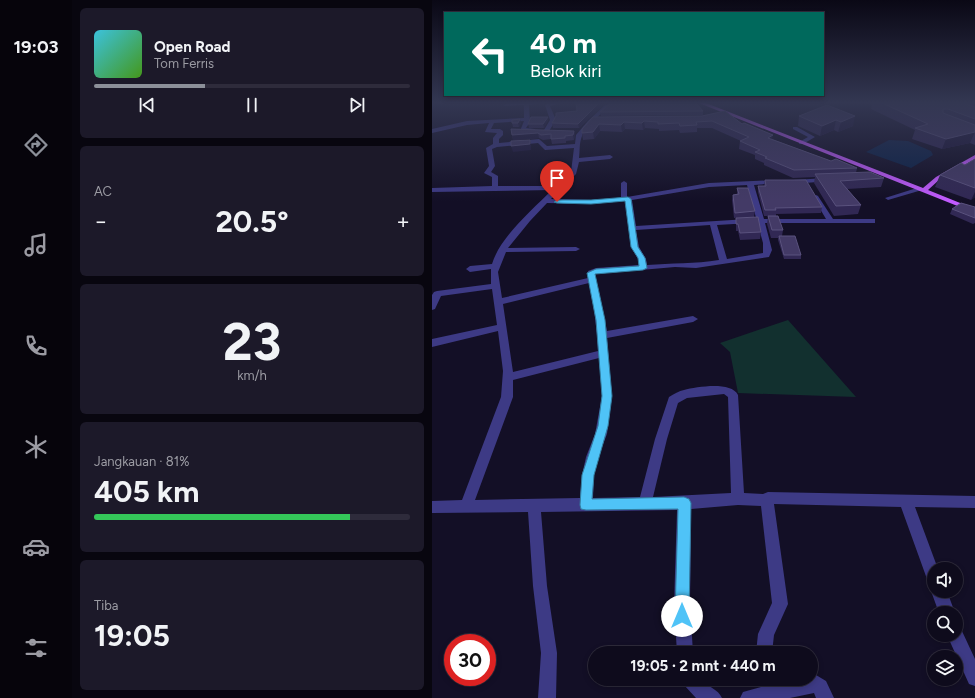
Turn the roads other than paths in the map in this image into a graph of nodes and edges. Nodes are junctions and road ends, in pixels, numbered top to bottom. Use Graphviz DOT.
graph roads {
  1 [pos="499,136"];
  2 [pos="515,136"];
  3 [pos="578,136"];
  4 [pos="777,136"];
  5 [pos="809,136"];
  6 [pos="510,144"];
  7 [pos="496,145"];
  8 [pos="578,146"];
  9 [pos="801,146"];
  10 [pos="809,146"];
  11 [pos="610,157"];
  12 [pos="975,157"];
  13 [pos="577,160"];
  14 [pos="888,177"];
  15 [pos="873,178"];
  16 [pos="836,180"];
  17 [pos="624,183"];
  18 [pos="750,183"];
  19 [pos="810,186"];
  20 [pos="556,188"];
  21 [pos="495,189"];
  22 [pos="432,190"];
  23 [pos="921,190"];
  24 [pos="888,198"];
  25 [pos="626,199"];
  26 [pos="545,201"];
  27 [pos="974,209"];
  28 [pos="762,220"];
  29 [pos="832,221"];
  30 [pos="872,221"];
  31 [pos="713,223"];
  32 [pos="632,228"];
  33 [pos="576,249"];
  34 [pos="503,250"];
  35 [pos="724,262"];
  36 [pos="495,266"];
  37 [pos="643,268"];
  38 [pos="470,269"];
  39 [pos="592,280"];
  40 [pos="496,286"];
  41 [pos="499,302"];
  42 [pos="432,308"];
  43 [pos="693,319"];
  44 [pos="502,327"];
  45 [pos="601,336"];
  46 [pos="432,343"];
  47 [pos="604,353"];
  48 [pos="508,376"];
  49 [pos="738,499"];
  50 [pos="767,500"];
  51 [pos="906,501"];
  52 [pos="975,502"];
  53 [pos="684,503"];
  54 [pos="645,504"];
  55 [pos="534,505"];
  56 [pos="586,505"];
  57 [pos="432,507"];
  58 [pos="466,507"];
  59 [pos="928,562"];
  60 [pos="959,642"];
  61 [pos="685,646"];
  62 [pos="765,646"];
  63 [pos="975,678"];
  64 [pos="696,686"];
  65 [pos="769,686"];
  66 [pos="818,686"];
  67 [pos="547,698"];
  68 [pos="713,698"];
  69 [pos="749,698"];
  70 [pos="825,698"];
  1 -- 7 [label="street"];
  2 -- 6 [label="street"];
  3 -- 8 [label="street"];
  4 -- 9 [label="main road"];
  5 -- 9 [label="street"];
  6 -- 7 [label="street"];
  6 -- 8 [label="street"];
  7 -- 21 [label="street"];
  8 -- 13 [label="street"];
  9 -- 10 [label="street"];
  10 -- 14 [label="main road"];
  11 -- 13 [label="street"];
  12 -- 23 [label="main road"];
  13 -- 20 [label="street"];
  14 -- 15 [label="street"];
  14 -- 23 [label="main road"];
  16 -- 19 [label="street"];
  17 -- 25 [label="street"];
  18 -- 19 [label="street"];
  18 -- 25 [label="street"];
  18 -- 28 [label="street"];
  19 -- 29 [label="street"];
  20 -- 21 [label="street"];
  20 -- 26 [label="street"];
  21 -- 22 [label="street"];
  23 -- 24 [label="street"];
  23 -- 27 [label="main road"];
  25 -- 26 [label="street"];
  25 -- 32 [label="street"];
  26 -- 34 [label="street"];
  28 -- 29 [label="street"];
  28 -- 31 [label="street"];
  28 -- 35 [label="street"];
  29 -- 30 [label="street"];
  31 -- 32 [label="street"];
  31 -- 35 [label="street"];
  32 -- 37 [label="street"];
  33 -- 34 [label="street"];
  34 -- 36 [label="street"];
  35 -- 37 [label="street"];
  36 -- 38 [label="street"];
  36 -- 40 [label="street"];
  37 -- 39 [label="street"];
  39 -- 41 [label="street"];
  39 -- 45 [label="street"];
  40 -- 41 [label="street"];
  40 -- 42 [label="street"];
  41 -- 44 [label="street"];
  43 -- 45 [label="street"];
  44 -- 46 [label="street"];
  44 -- 48 [label="street"];
  45 -- 47 [label="street"];
  47 -- 48 [label="street"];
  47 -- 56 [label="street"];
  48 -- 58 [label="street"];
  49 -- 50 [label="street"];
  49 -- 53 [label="street"];
  49 -- 54 [label="street"];
  50 -- 51 [label="street"];
  50 -- 62 [label="street"];
  51 -- 52 [label="street"];
  51 -- 59 [label="street"];
  53 -- 54 [label="street"];
  53 -- 61 [label="street"];
  54 -- 56 [label="street"];
  55 -- 56 [label="street"];
  55 -- 58 [label="street"];
  55 -- 67 [label="street"];
  57 -- 58 [label="street"];
  60 -- 63 [label="street"];
  64 -- 68 [label="street"];
  65 -- 69 [label="street"];
  66 -- 70 [label="street"];
}
